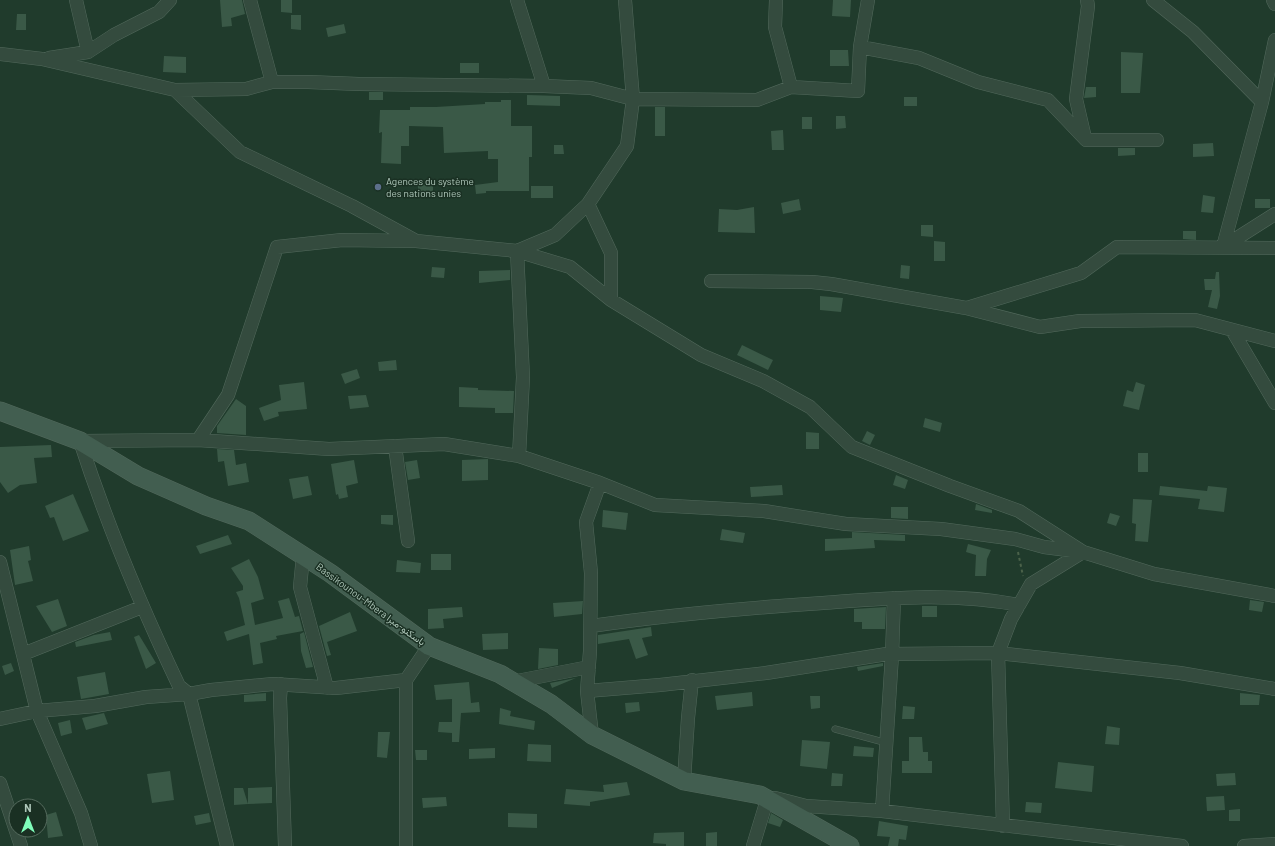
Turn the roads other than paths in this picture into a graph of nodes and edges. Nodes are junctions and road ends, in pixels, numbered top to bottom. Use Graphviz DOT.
graph roads {
  1 [pos="76,0"];
  2 [pos="154,0"];
  3 [pos="170,0"];
  4 [pos="250,0"];
  5 [pos="517,0"];
  6 [pos="625,0"];
  7 [pos="776,0"];
  8 [pos="868,0"];
  9 [pos="1087,0"];
  10 [pos="1154,0"];
  11 [pos="1273,0"];
  12 [pos="1275,4"];
  13 [pos="159,12"];
  14 [pos="1275,40"];
  15 [pos="860,47"];
  16 [pos="88,52"];
  17 [pos="0,54"];
  18 [pos="42,59"];
  19 [pos="272,82"];
  20 [pos="544,86"];
  21 [pos="791,87"];
  22 [pos="175,90"];
  23 [pos="633,99"];
  24 [pos="1262,102"];
  25 [pos="1086,140"];
  26 [pos="1157,140"];
  27 [pos="588,204"];
  28 [pos="1275,214"];
  29 [pos="416,241"];
  30 [pos="1223,247"];
  31 [pos="1275,248"];
  32 [pos="517,251"];
  33 [pos="711,281"];
  34 [pos="611,300"];
  35 [pos="966,308"];
  36 [pos="1232,330"];
  37 [pos="1275,341"];
  38 [pos="1275,403"];
  39 [pos="0,411"];
  40 [pos="198,440"];
  41 [pos="80,441"];
  42 [pos="395,446"];
  43 [pos="519,456"];
  44 [pos="600,483"];
  45 [pos="408,541"];
  46 [pos="1083,552"];
  47 [pos="303,556"];
  48 [pos="0,562"];
  49 [pos="1275,596"];
  50 [pos="894,598"];
  51 [pos="1019,605"];
  52 [pos="142,607"];
  53 [pos="590,626"];
  54 [pos="429,646"];
  55 [pos="998,652"];
  56 [pos="23,654"];
  57 [pos="892,654"];
  58 [pos="589,667"];
  59 [pos="406,680"];
  60 [pos="692,680"];
  61 [pos="512,682"];
  62 [pos="281,684"];
  63 [pos="327,688"];
  64 [pos="1275,689"];
  65 [pos="587,691"];
  66 [pos="189,694"];
  67 [pos="37,711"];
  68 [pos="0,719"];
  69 [pos="834,729"];
  70 [pos="592,735"];
  71 [pos="887,742"];
  72 [pos="684,781"];
  73 [pos="0,782"];
  74 [pos="764,797"];
  75 [pos="882,811"];
  76 [pos="1003,826"];
  77 [pos="1275,844"];
  78 [pos="21,846"];
  79 [pos="91,846"];
  80 [pos="227,846"];
  81 [pos="285,846"];
  82 [pos="406,846"];
  83 [pos="753,846"];
  84 [pos="850,846"];
  85 [pos="1182,846"];
  86 [pos="1244,846"];
  1 -- 16 [label="street"];
  2 -- 13 [label="street"];
  3 -- 13 [label="street"];
  4 -- 19 [label="street"];
  5 -- 20 [label="street"];
  6 -- 23 [label="street"];
  7 -- 21 [label="street"];
  8 -- 15 [label="street"];
  9 -- 25 [label="street"];
  10 -- 24 [label="street"];
  11 -- 12 [label="street"];
  13 -- 16 [label="street"];
  14 -- 24 [label="street"];
  15 -- 21 [label="street"];
  15 -- 25 [label="street"];
  16 -- 18 [label="street"];
  17 -- 18 [label="street"];
  18 -- 22 [label="street"];
  19 -- 20 [label="street"];
  19 -- 22 [label="street"];
  20 -- 23 [label="street"];
  21 -- 23 [label="street"];
  22 -- 29 [label="street"];
  23 -- 27 [label="street"];
  24 -- 30 [label="street"];
  25 -- 26 [label="street"];
  27 -- 32 [label="street"];
  27 -- 34 [label="street"];
  28 -- 30 [label="street"];
  29 -- 32 [label="street"];
  29 -- 40 [label="street"];
  30 -- 31 [label="street"];
  30 -- 35 [label="street"];
  32 -- 34 [label="street"];
  32 -- 43 [label="street"];
  33 -- 35 [label="street"];
  34 -- 46 [label="street"];
  35 -- 36 [label="street"];
  36 -- 37 [label="street"];
  36 -- 38 [label="street"];
  39 -- 41 [label="street, Bassikounou-Mbera باسكنو-مبرا"];
  40 -- 41 [label="street"];
  40 -- 42 [label="street"];
  41 -- 47 [label="street, Bassikounou-Mbera باسكنو-مبرا"];
  41 -- 52 [label="street"];
  42 -- 43 [label="street"];
  42 -- 45 [label="street"];
  43 -- 44 [label="street"];
  44 -- 46 [label="street"];
  44 -- 53 [label="street"];
  46 -- 49 [label="street"];
  46 -- 51 [label="street"];
  47 -- 54 [label="street, Bassikounou-Mbera باسكنو-مبرا"];
  47 -- 63 [label="street"];
  48 -- 56 [label="street"];
  50 -- 51 [label="street"];
  50 -- 53 [label="street"];
  50 -- 57 [label="street"];
  51 -- 55 [label="street"];
  52 -- 56 [label="street"];
  52 -- 66 [label="street"];
  53 -- 58 [label="street"];
  54 -- 59 [label="street"];
  54 -- 61 [label="street, Bassikounou-Mbera باسكنو-مبرا"];
  55 -- 57 [label="street"];
  55 -- 64 [label="street"];
  55 -- 76 [label="street"];
  56 -- 67 [label="street"];
  57 -- 60 [label="street"];
  57 -- 71 [label="street"];
  58 -- 61 [label="street"];
  58 -- 65 [label="street"];
  59 -- 63 [label="street"];
  59 -- 82 [label="street"];
  60 -- 65 [label="street"];
  60 -- 72 [label="street"];
  61 -- 70 [label="street, Bassikounou-Mbera باسكنو-مبرا"];
  62 -- 63 [label="street"];
  62 -- 66 [label="street"];
  62 -- 81 [label="street"];
  65 -- 70 [label="street"];
  66 -- 67 [label="street"];
  66 -- 80 [label="street"];
  67 -- 68 [label="street"];
  67 -- 79 [label="street"];
  69 -- 71 [label="lane"];
  70 -- 72 [label="street, Bassikounou-Mbera باسكنو-مبرا"];
  71 -- 75 [label="street"];
  72 -- 74 [label="street, Bassikounou-Mbera باسكنو-مبرا"];
  73 -- 78 [label="street"];
  74 -- 75 [label="street"];
  74 -- 83 [label="street"];
  74 -- 84 [label="street, Bassikounou-Mbera باسكنو-مبرا"];
  75 -- 76 [label="street"];
  76 -- 85 [label="street"];
  77 -- 86 [label="street"];
}
